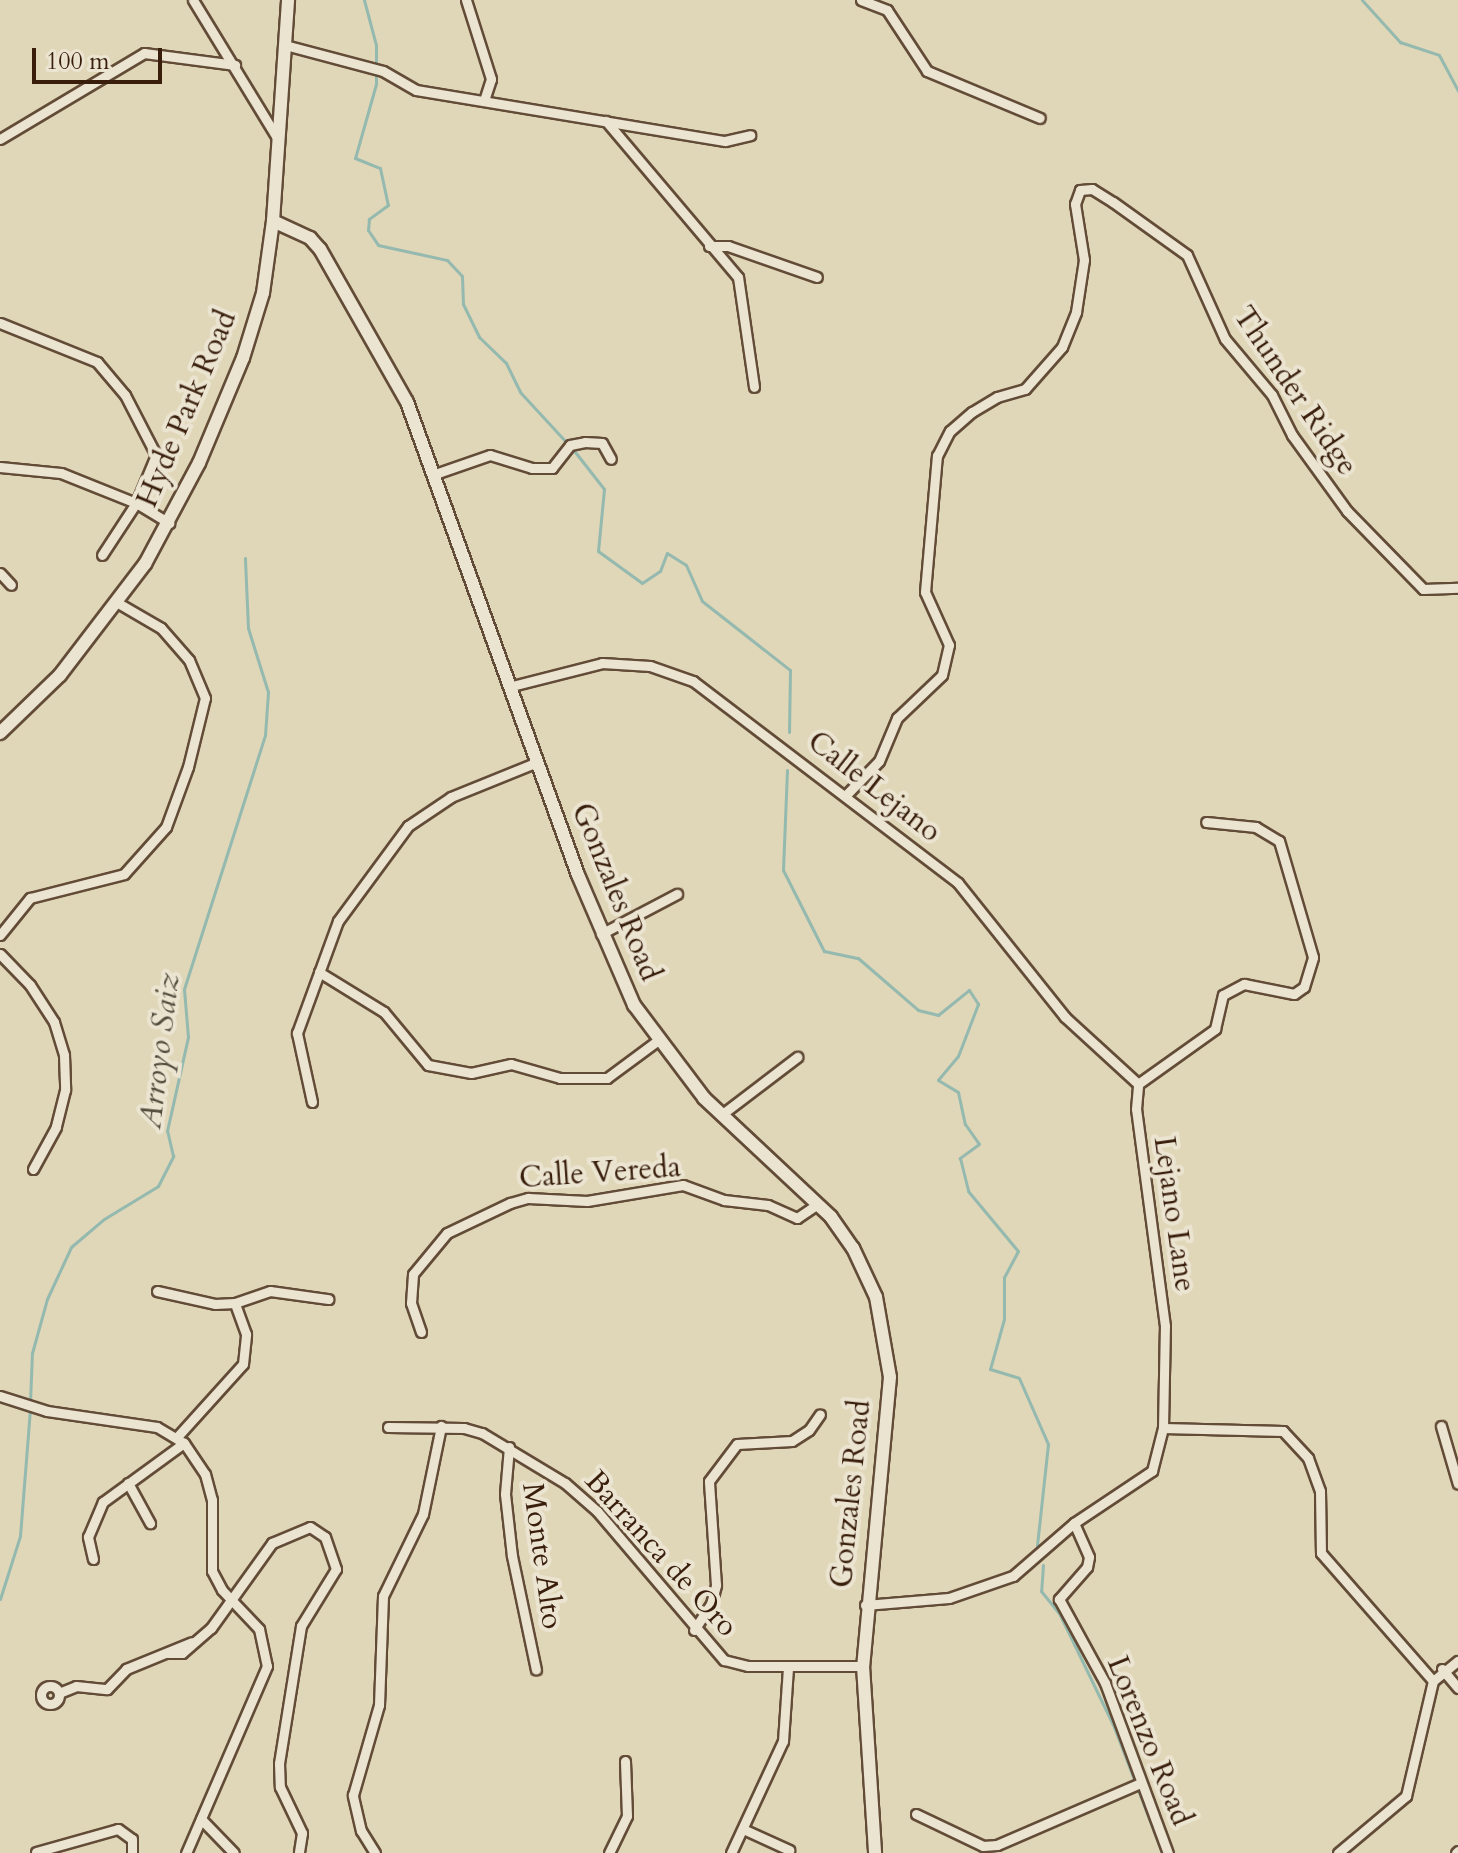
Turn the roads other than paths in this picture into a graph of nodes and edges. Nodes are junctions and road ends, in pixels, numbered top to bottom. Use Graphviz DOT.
graph roads {
  1 [pos="193,0"];
  2 [pos="288,0"];
  3 [pos="466,0"];
  4 [pos="861,0"];
  5 [pos="285,45"];
  6 [pos="235,65"];
  7 [pos="484,101"];
  8 [pos="1040,118"];
  9 [pos="606,121"];
  10 [pos="750,135"];
  11 [pos="276,136"];
  12 [pos="0,139"];
  13 [pos="273,221"];
  14 [pos="709,246"];
  15 [pos="817,277"];
  16 [pos="0,323"];
  17 [pos="754,387"];
  18 [pos="611,459"];
  19 [pos="0,467"];
  20 [pos="435,474"];
  21 [pos="136,503"];
  22 [pos="169,523"];
  23 [pos="102,555"];
  24 [pos="0,573"];
  25 [pos="11,585"];
  26 [pos="1458,588"];
  27 [pos="120,604"];
  28 [pos="512,686"];
  29 [pos="0,733"];
  30 [pos="537,762"];
  31 [pos="846,795"];
  32 [pos="1206,822"];
  33 [pos="677,894"];
  34 [pos="601,934"];
  35 [pos="0,935"];
  36 [pos="0,954"];
  37 [pos="319,972"];
  38 [pos="657,1041"];
  39 [pos="797,1057"];
  40 [pos="1138,1084"];
  41 [pos="312,1102"];
  42 [pos="721,1115"];
  43 [pos="33,1169"];
  44 [pos="818,1204"];
  45 [pos="157,1291"];
  46 [pos="328,1299"];
  47 [pos="235,1303"];
  48 [pos="421,1332"];
  49 [pos="0,1396"];
  50 [pos="820,1414"];
  51 [pos="441,1426"];
  52 [pos="1441,1426"];
  53 [pos="388,1427"];
  54 [pos="1163,1428"];
  55 [pos="180,1440"];
  56 [pos="509,1447"];
  57 [pos="128,1483"];
  58 [pos="1458,1484"];
  59 [pos="150,1523"];
  60 [pos="1074,1523"];
  61 [pos="93,1559"];
  62 [pos="233,1600"];
  63 [pos="865,1605"];
  64 [pos="694,1630"];
  65 [pos="1458,1661"];
  66 [pos="863,1666"];
  67 [pos="788,1668"];
  68 [pos="1442,1669"];
  69 [pos="536,1670"];
  70 [pos="1433,1681"];
  71 [pos="1458,1688"];
  72 [pos="59,1693"];
  73 [pos="625,1761"];
  74 [pos="1136,1785"];
  75 [pos="916,1814"];
  76 [pos="201,1819"];
  77 [pos="743,1829"];
  78 [pos="789,1850"];
  79 [pos="33,1853"];
  80 [pos="132,1853"];
  81 [pos="186,1853"];
  82 [pos="234,1853"];
  83 [pos="299,1853"];
  84 [pos="375,1853"];
  85 [pos="609,1853"];
  86 [pos="731,1853"];
  87 [pos="875,1853"];
  88 [pos="1168,1853"];
  89 [pos="1338,1853"];
  1 -- 6 [label="street"];
  2 -- 5 [label="street, Hyde Park Road"];
  3 -- 7 [label="street"];
  4 -- 8 [label="street"];
  5 -- 7 [label="street"];
  5 -- 11 [label="street, Hyde Park Road"];
  6 -- 11 [label="street"];
  6 -- 12 [label="street"];
  7 -- 9 [label="street"];
  9 -- 10 [label="street"];
  9 -- 14 [label="street"];
  11 -- 13 [label="street, Hyde Park Road"];
  13 -- 20 [label="street, Gonzales Road"];
  13 -- 22 [label="street, Hyde Park Road"];
  14 -- 15 [label="street"];
  14 -- 17 [label="street"];
  16 -- 21 [label="street"];
  18 -- 20 [label="street"];
  19 -- 21 [label="street"];
  20 -- 28 [label="street, Gonzales Road"];
  21 -- 22 [label="street"];
  21 -- 23 [label="street"];
  22 -- 27 [label="street, Hyde Park Road"];
  24 -- 25 [label="street"];
  26 -- 31 [label="street, Thunder Ridge"];
  27 -- 29 [label="street, Hyde Park Road"];
  27 -- 35 [label="street"];
  28 -- 30 [label="street, Gonzales Road"];
  28 -- 31 [label="street, Calle Lejano"];
  30 -- 34 [label="street, Gonzales Road"];
  30 -- 37 [label="street"];
  31 -- 40 [label="street, Calle Lejano"];
  32 -- 40 [label="street"];
  33 -- 34 [label="street"];
  34 -- 38 [label="street, Gonzales Road"];
  36 -- 43 [label="street"];
  37 -- 38 [label="street"];
  37 -- 41 [label="street"];
  38 -- 42 [label="street, Gonzales Road"];
  39 -- 42 [label="street"];
  40 -- 54 [label="street, Lejano Lane"];
  42 -- 44 [label="street, Gonzales Road"];
  44 -- 48 [label="street, Calle Vereda"];
  44 -- 63 [label="street, Gonzales Road"];
  45 -- 47 [label="street"];
  46 -- 47 [label="street"];
  47 -- 55 [label="street"];
  49 -- 55 [label="street"];
  50 -- 64 [label="street"];
  51 -- 53 [label="street, Barranca de Oro"];
  51 -- 56 [label="street, Barranca de Oro"];
  51 -- 84 [label="street"];
  52 -- 58 [label="street"];
  54 -- 60 [label="street, Lejano Lane"];
  54 -- 70 [label="street"];
  55 -- 57 [label="street"];
  55 -- 62 [label="street"];
  56 -- 64 [label="street, Barranca de Oro"];
  56 -- 69 [label="street, Monte Alto"];
  57 -- 59 [label="street"];
  57 -- 61 [label="street"];
  60 -- 63 [label="street, Lejano Lane"];
  60 -- 88 [label="street, Lorenzo Road"];
  62 -- 72 [label="street"];
  62 -- 76 [label="street"];
  62 -- 83 [label="street"];
  63 -- 66 [label="street, Gonzales Road"];
  64 -- 67 [label="street, Barranca de Oro"];
  65 -- 68 [label="street"];
  66 -- 67 [label="street, Barranca de Oro"];
  66 -- 87 [label="street, Gonzales Road"];
  67 -- 77 [label="street"];
  68 -- 70 [label="street"];
  68 -- 71 [label="street"];
  70 -- 89 [label="street"];
  73 -- 85 [label="street"];
  74 -- 75 [label="street"];
  76 -- 81 [label="street"];
  76 -- 82 [label="street"];
  77 -- 78 [label="street"];
  77 -- 86 [label="street"];
  79 -- 80 [label="street"];
}
